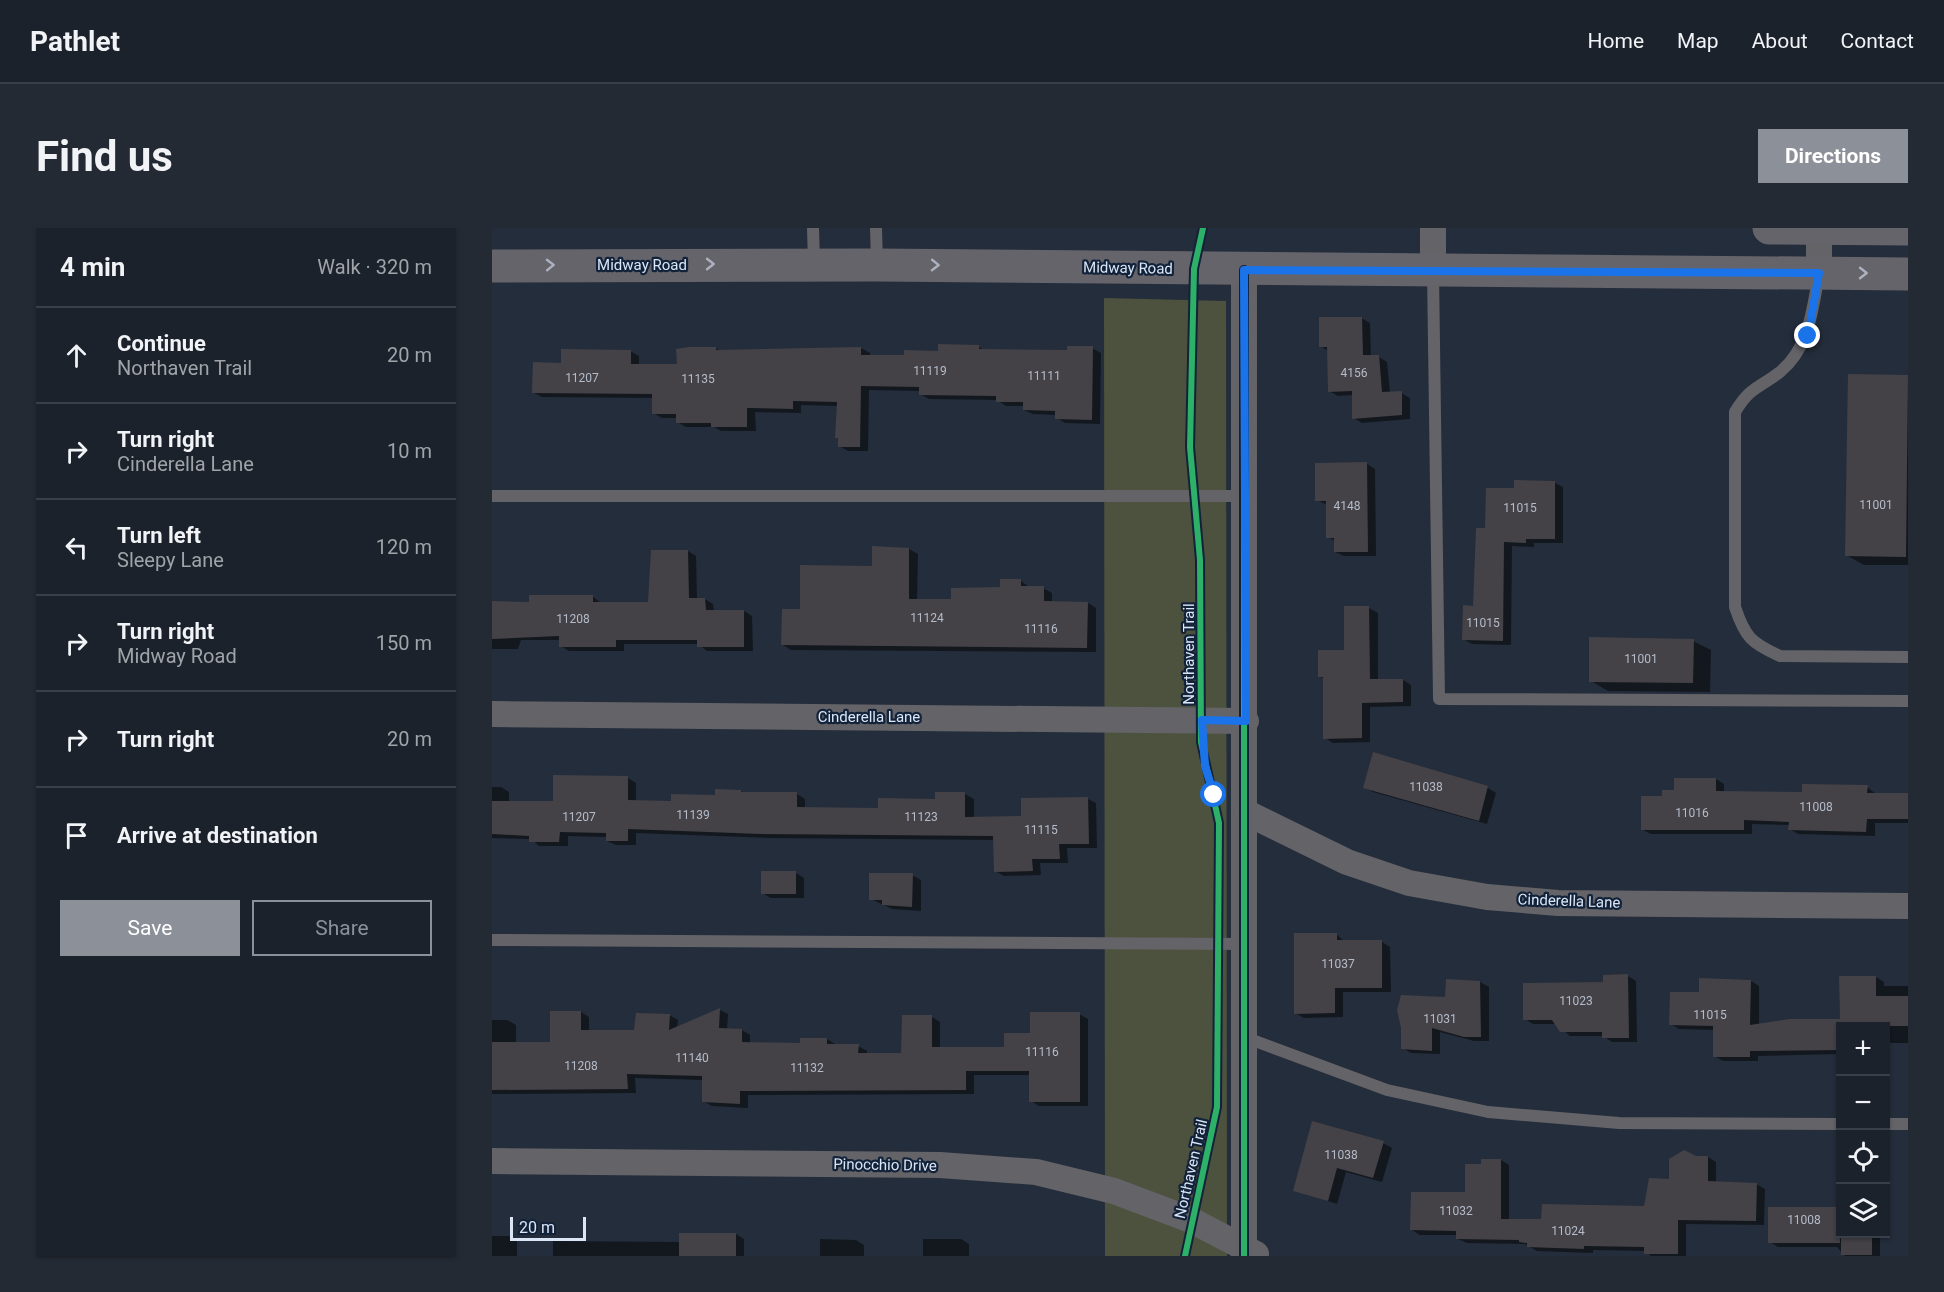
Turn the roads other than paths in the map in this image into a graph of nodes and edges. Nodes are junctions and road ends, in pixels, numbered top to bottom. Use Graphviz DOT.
graph roads {
  1 [pos="813,228"];
  2 [pos="876,228"];
  3 [pos="1433,228"];
  4 [pos="1769,228"];
  5 [pos="1819,229"];
  6 [pos="1908,229"];
  7 [pos="814,265"];
  8 [pos="877,265"];
  9 [pos="492,266"];
  10 [pos="1244,270"];
  11 [pos="1433,271"];
  12 [pos="1819,273"];
  13 [pos="1908,274"];
  14 [pos="492,496"];
  15 [pos="1245,496"];
  16 [pos="1908,657"];
  17 [pos="1908,701"];
  18 [pos="492,714"];
  19 [pos="1246,721"];
  20 [pos="1246,813"];
  21 [pos="1908,906"];
  22 [pos="492,940"];
  23 [pos="1246,944"];
  24 [pos="1246,1038"];
  25 [pos="1836,1124"];
  26 [pos="1890,1124"];
  27 [pos="1908,1124"];
  28 [pos="492,1161"];
  29 [pos="1250,1254"];
  1 -- 7 [label="lane"];
  2 -- 8 [label="lane"];
  3 -- 11 [label="street"];
  4 -- 5 [label="main road"];
  5 -- 6 [label="main road"];
  5 -- 12 [label="street"];
  7 -- 8 [label="main road, Midway Road"];
  9 -- 7 [label="main road, Midway Road, one-way"];
  8 -- 10 [label="main road, Midway Road, one-way"];
  10 -- 11 [label="main road, Midway Road"];
  10 -- 15 [label="street"];
  11 -- 12 [label="main road, Midway Road"];
  11 -- 17 [label="lane"];
  12 -- 13 [label="main road, Midway Road, one-way"];
  12 -- 16 [label="lane"];
  14 -- 15 [label="lane"];
  15 -- 19 [label="street"];
  18 -- 19 [label="street, Cinderella Lane"];
  19 -- 20 [label="street"];
  20 -- 21 [label="street, Cinderella Lane"];
  20 -- 23 [label="street"];
  22 -- 23 [label="lane"];
  23 -- 24 [label="street"];
  24 -- 25 [label="lane"];
  24 -- 29 [label="street"];
  26 -- 27 [label="lane"];
  28 -- 29 [label="street, Pinocchio Drive"];
}
